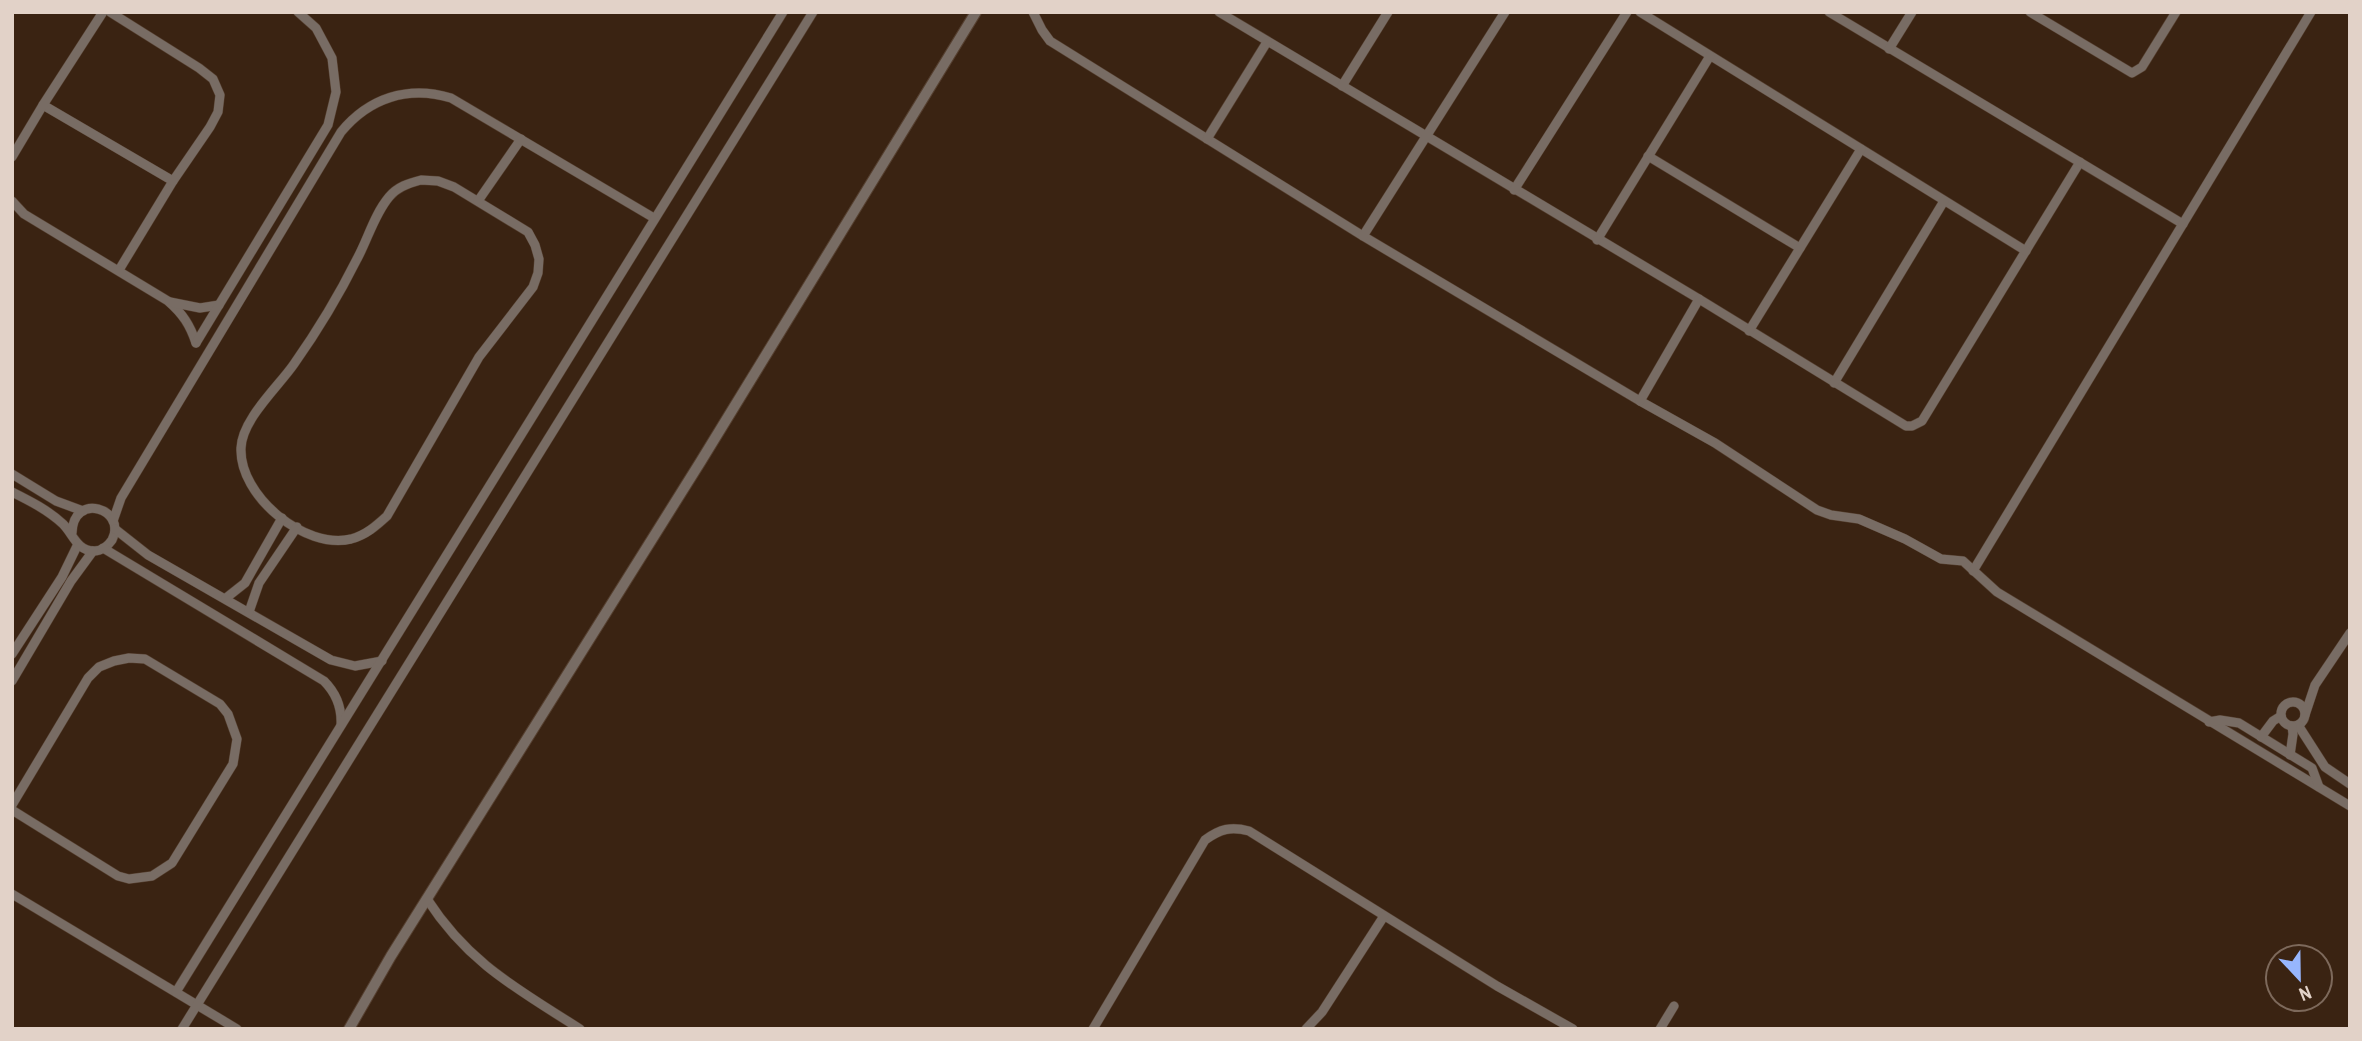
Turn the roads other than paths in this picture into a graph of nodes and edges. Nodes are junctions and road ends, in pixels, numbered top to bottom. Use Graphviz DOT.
graph roads {
  1 [pos="103,12"];
  2 [pos="110,12"];
  3 [pos="298,12"];
  4 [pos="783,12"];
  5 [pos="813,12"];
  6 [pos="976,12"];
  7 [pos="1033,12"];
  8 [pos="1219,12"];
  9 [pos="1388,12"];
  10 [pos="1505,12"];
  11 [pos="1628,12"];
  12 [pos="1640,12"];
  13 [pos="1829,12"];
  14 [pos="1912,12"];
  15 [pos="2030,12"];
  16 [pos="2176,12"];
  17 [pos="2311,12"];
  18 [pos="1266,42"];
  19 [pos="1889,48"];
  20 [pos="1710,56"];
  21 [pos="1342,86"];
  22 [pos="43,105"];
  23 [pos="1427,137"];
  24 [pos="521,139"];
  25 [pos="1208,139"];
  26 [pos="1861,149"];
  27 [pos="1648,156"];
  28 [pos="12,157"];
  29 [pos="2080,162"];
  30 [pos="173,181"];
  31 [pos="1514,190"];
  32 [pos="12,201"];
  33 [pos="478,201"];
  34 [pos="1944,201"];
  35 [pos="654,218"];
  36 [pos="2183,224"];
  37 [pos="1363,236"];
  38 [pos="1597,240"];
  39 [pos="1800,248"];
  40 [pos="2026,251"];
  41 [pos="118,270"];
  42 [pos="1699,299"];
  43 [pos="168,301"];
  44 [pos="219,305"];
  45 [pos="1749,331"];
  46 [pos="1834,383"];
  47 [pos="1640,401"];
  48 [pos="12,474"];
  49 [pos="12,492"];
  50 [pos="83,510"];
  51 [pos="282,518"];
  52 [pos="114,525"];
  53 [pos="297,527"];
  54 [pos="72,533"];
  55 [pos="78,544"];
  56 [pos="103,548"];
  57 [pos="93,551"];
  58 [pos="1973,571"];
  59 [pos="56,585"];
  60 [pos="66,590"];
  61 [pos="226,598"];
  62 [pos="249,612"];
  63 [pos="2350,633"];
  64 [pos="12,654"];
  65 [pos="382,661"];
  66 [pos="12,681"];
  67 [pos="2305,715"];
  68 [pos="2281,716"];
  69 [pos="2209,722"];
  70 [pos="2295,726"];
  71 [pos="341,727"];
  72 [pos="2261,737"];
  73 [pos="2290,755"];
  74 [pos="2350,784"];
  75 [pos="2319,787"];
  76 [pos="2350,806"];
  77 [pos="12,808"];
  78 [pos="14,899"];
  79 [pos="427,899"];
  80 [pos="1384,916"];
  81 [pos="176,992"];
  82 [pos="197,1005"];
  83 [pos="1674,1006"];
  84 [pos="579,1028"];
  85 [pos="183,1029"];
  86 [pos="237,1029"];
  87 [pos="349,1029"];
  88 [pos="1093,1029"];
  89 [pos="1306,1029"];
  90 [pos="1573,1029"];
  91 [pos="1660,1029"];
  1 -- 22 [label="street"];
  2 -- 30 [label="street"];
  3 -- 44 [label="street"];
  4 -- 35 [label="street"];
  5 -- 82 [label="street"];
  6 -- 79 [label="street"];
  7 -- 25 [label="street"];
  8 -- 18 [label="street"];
  9 -- 21 [label="street"];
  10 -- 23 [label="street"];
  11 -- 31 [label="street"];
  12 -- 20 [label="street"];
  13 -- 19 [label="street"];
  14 -- 19 [label="street"];
  15 -- 16 [label="street"];
  17 -- 36 [label="street"];
  18 -- 21 [label="street"];
  18 -- 25 [label="street"];
  19 -- 29 [label="street"];
  20 -- 26 [label="street"];
  20 -- 27 [label="street"];
  21 -- 23 [label="street"];
  22 -- 28 [label="street"];
  22 -- 30 [label="street"];
  23 -- 31 [label="street"];
  23 -- 37 [label="street"];
  24 -- 33 [label="street"];
  24 -- 35 [label="street"];
  24 -- 52 [label="street"];
  25 -- 37 [label="street"];
  26 -- 34 [label="street"];
  26 -- 39 [label="street"];
  27 -- 38 [label="street"];
  27 -- 39 [label="street"];
  29 -- 36 [label="street"];
  29 -- 40 [label="street"];
  30 -- 41 [label="street"];
  31 -- 38 [label="street"];
  32 -- 41 [label="street"];
  33 -- 51 [label="street"];
  33 -- 53 [label="street"];
  34 -- 40 [label="street"];
  34 -- 46 [label="street"];
  35 -- 65 [label="street"];
  36 -- 58 [label="street"];
  37 -- 47 [label="street"];
  38 -- 42 [label="street"];
  39 -- 45 [label="street"];
  40 -- 46 [label="street"];
  41 -- 43 [label="street"];
  42 -- 45 [label="street"];
  42 -- 47 [label="street"];
  43 -- 44 [label="street"];
  43 -- 44 [label="street"];
  45 -- 46 [label="street"];
  47 -- 58 [label="street"];
  48 -- 50 [label="street"];
  49 -- 54 [label="street"];
  50 -- 52 [label="street"];
  50 -- 54 [label="street"];
  51 -- 53 [label="street"];
  51 -- 61 [label="street"];
  52 -- 56 [label="street"];
  52 -- 61 [label="street"];
  53 -- 62 [label="street"];
  54 -- 55 [label="street"];
  55 -- 57 [label="street"];
  55 -- 59 [label="street"];
  56 -- 57 [label="street"];
  56 -- 71 [label="street"];
  57 -- 60 [label="street"];
  58 -- 69 [label="street"];
  59 -- 60 [label="street"];
  59 -- 64 [label="street"];
  60 -- 66 [label="street"];
  61 -- 62 [label="street"];
  62 -- 65 [label="street"];
  63 -- 67 [label="street"];
  65 -- 71 [label="street"];
  67 -- 68 [label="street"];
  67 -- 70 [label="street"];
  68 -- 70 [label="street"];
  68 -- 72 [label="street"];
  69 -- 72 [label="street"];
  69 -- 75 [label="street"];
  70 -- 73 [label="street"];
  70 -- 74 [label="street"];
  71 -- 81 [label="street"];
  72 -- 73 [label="street"];
  73 -- 75 [label="street"];
  75 -- 76 [label="street"];
  77 -- 77 [label="street"];
  78 -- 81 [label="street"];
  79 -- 84 [label="street"];
  79 -- 87 [label="street"];
  80 -- 88 [label="street"];
  80 -- 89 [label="street"];
  80 -- 90 [label="street"];
  81 -- 82 [label="street"];
  82 -- 85 [label="street"];
  82 -- 86 [label="street"];
  83 -- 91 [label="street"];
}
